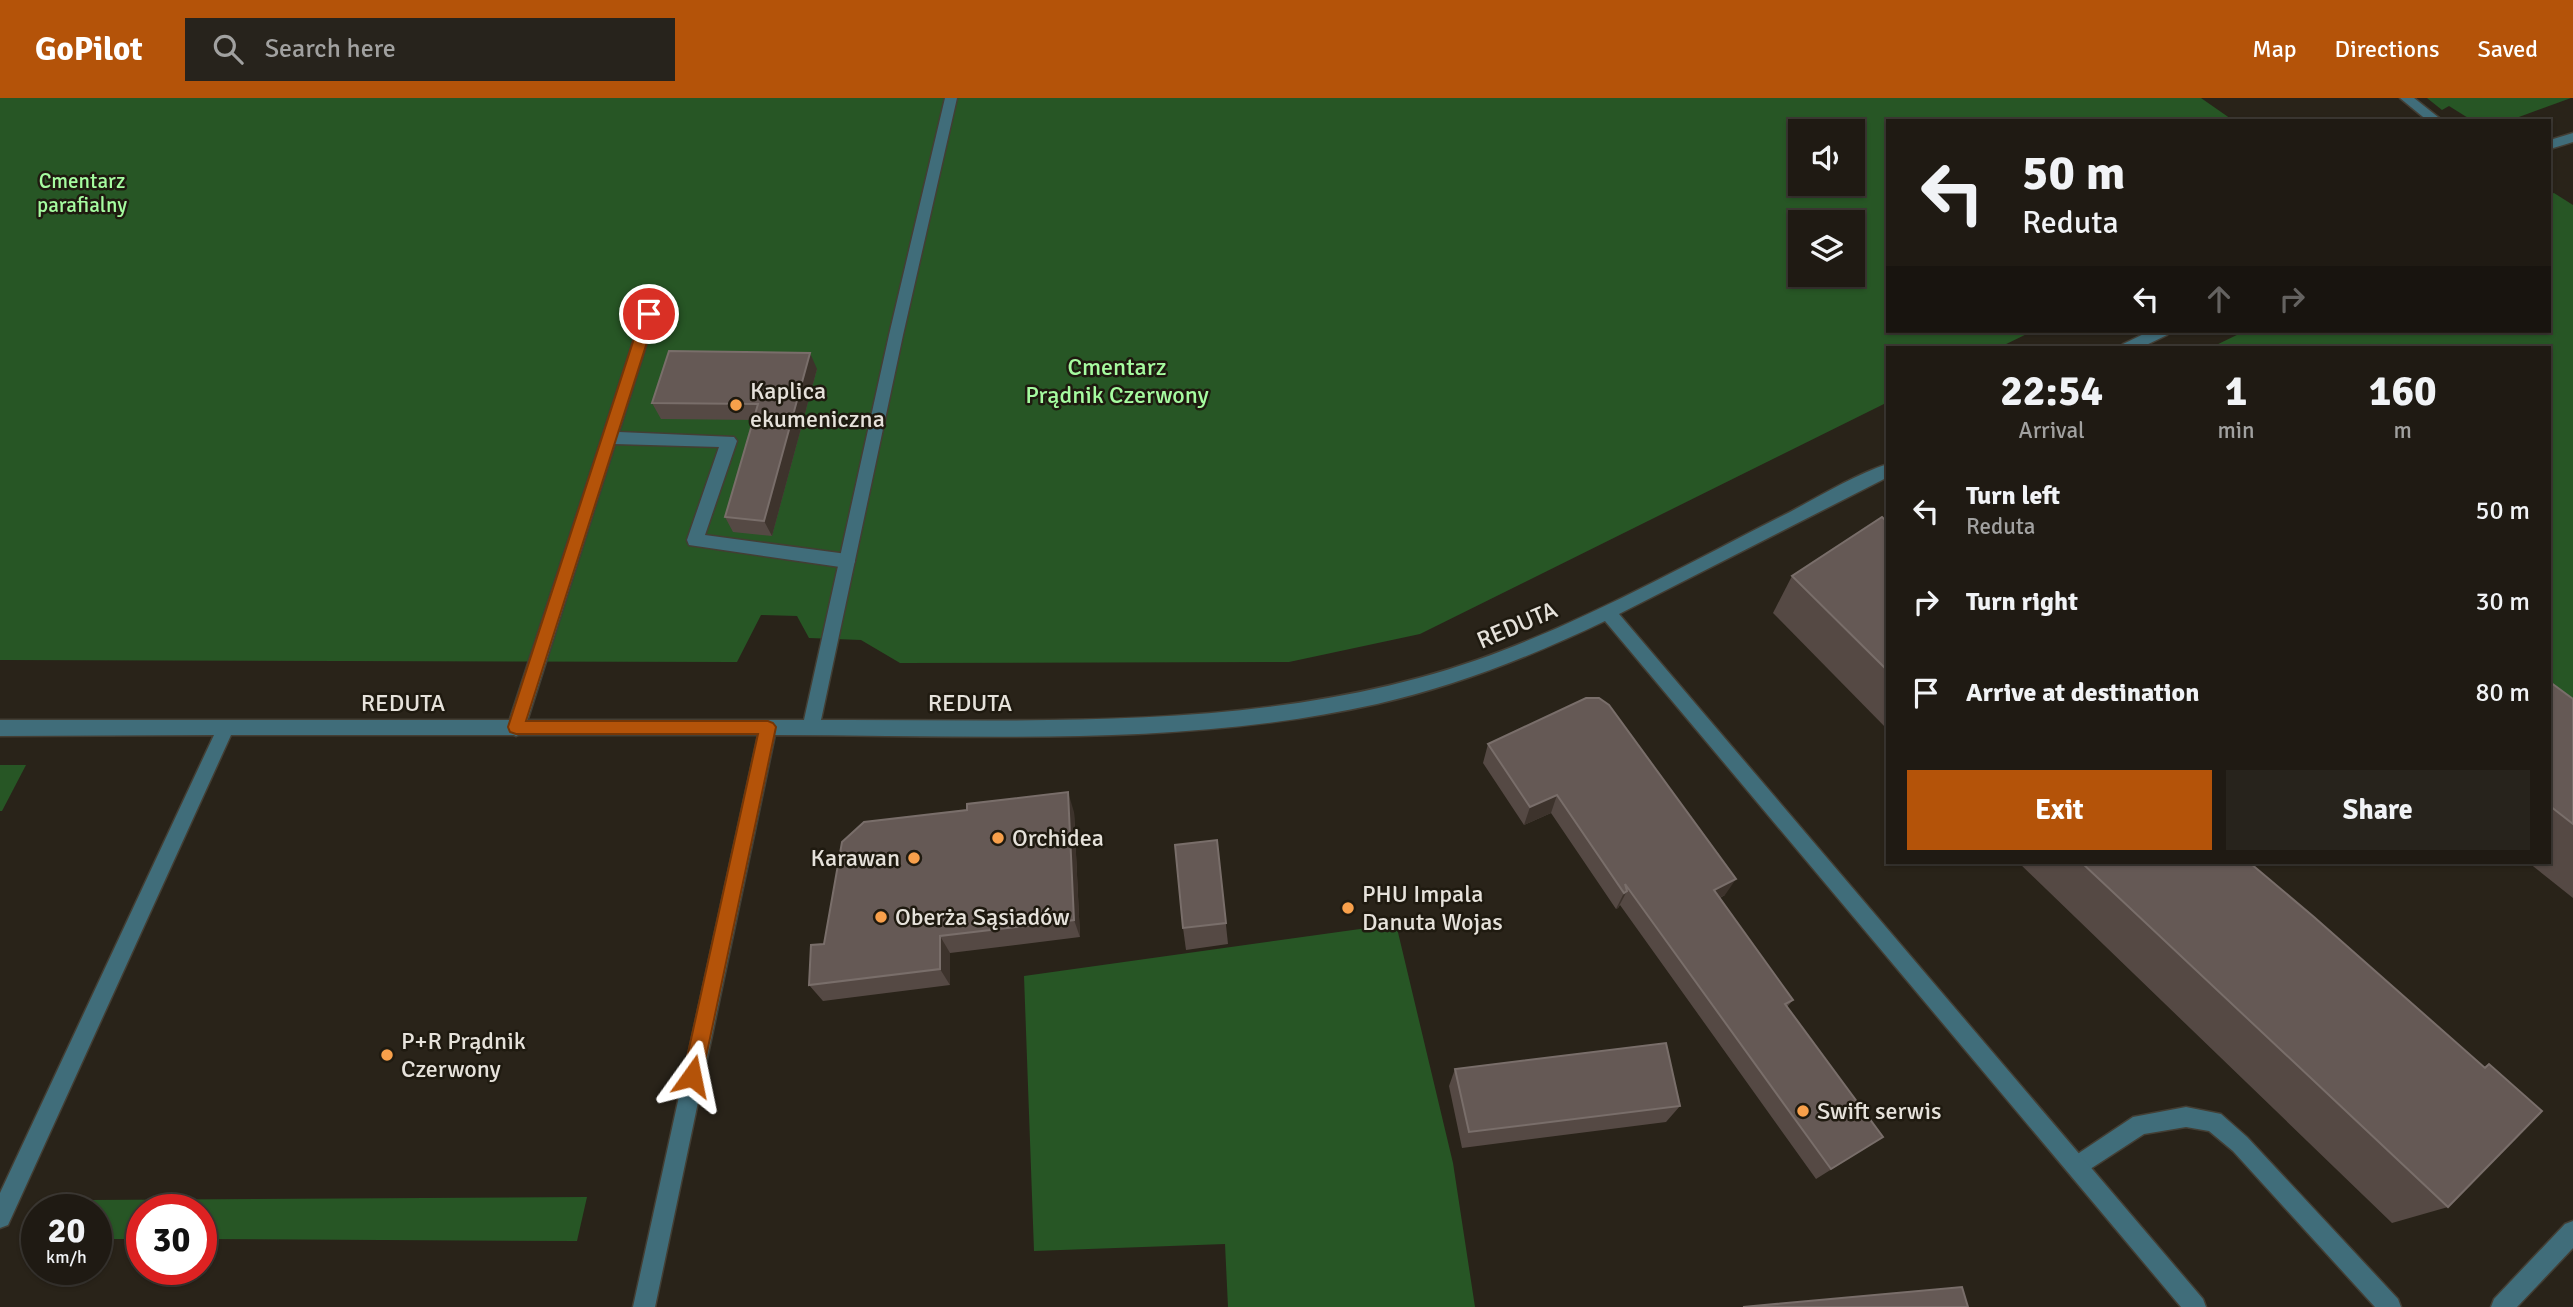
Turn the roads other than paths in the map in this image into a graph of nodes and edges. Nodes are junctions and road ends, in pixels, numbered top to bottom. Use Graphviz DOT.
graph roads {
  1 [pos="951,98"];
  2 [pos="2406,98"];
  3 [pos="2434,119"];
  4 [pos="2573,136"];
  5 [pos="2551,145"];
  6 [pos="649,314"];
  7 [pos="2158,333"];
  8 [pos="2132,346"];
  9 [pos="609,438"];
  10 [pos="1886,471"];
  11 [pos="847,561"];
  12 [pos="1607,612"];
  13 [pos="516,727"];
  14 [pos="768,727"];
  15 [pos="811,727"];
  16 [pos="0,728"];
  17 [pos="226,728"];
  18 [pos="2077,1166"];
  19 [pos="0,1217"];
  20 [pos="2573,1232"];
  21 [pos="643,1307"];
  22 [pos="2195,1307"];
  23 [pos="2390,1307"];
  24 [pos="2502,1307"];
  1 -- 11 [label="street"];
  2 -- 3 [label="street"];
  4 -- 5 [label="street"];
  6 -- 9 [label="street"];
  7 -- 8 [label="street"];
  9 -- 11 [label="street"];
  9 -- 13 [label="street"];
  10 -- 12 [label="street, REDUTA"];
  11 -- 15 [label="street"];
  12 -- 15 [label="street, REDUTA"];
  12 -- 18 [label="street"];
  13 -- 14 [label="street, REDUTA"];
  13 -- 17 [label="street, REDUTA"];
  14 -- 15 [label="street, REDUTA"];
  14 -- 21 [label="street"];
  16 -- 17 [label="street, REDUTA"];
  17 -- 19 [label="street"];
  18 -- 22 [label="street"];
  18 -- 23 [label="street"];
  20 -- 24 [label="street"];
}
